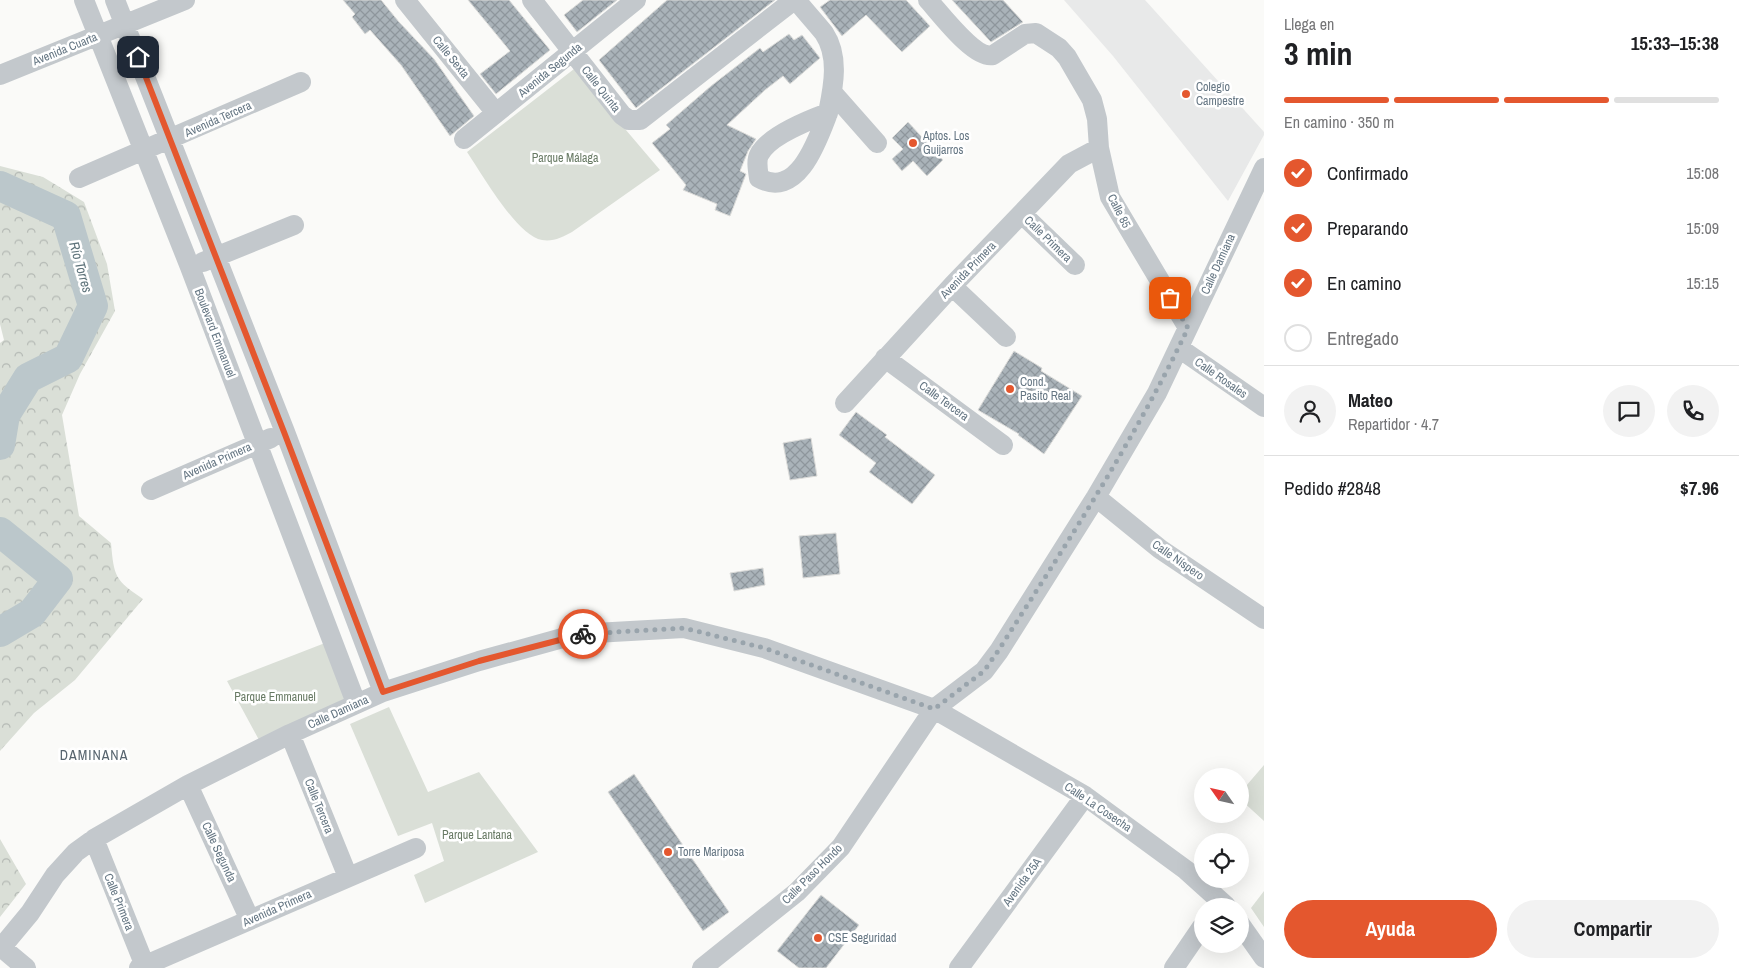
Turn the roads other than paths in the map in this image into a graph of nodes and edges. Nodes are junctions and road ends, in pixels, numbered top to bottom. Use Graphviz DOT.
graph roads {
  1 [pos="84,0"];
  2 [pos="115,0"];
  3 [pos="185,0"];
  4 [pos="405,0"];
  5 [pos="532,0"];
  6 [pos="636,0"];
  7 [pos="795,0"];
  8 [pos="928,0"];
  9 [pos="124,24"];
  10 [pos="98,35"];
  11 [pos="572,52"];
  12 [pos="0,75"];
  13 [pos="301,82"];
  14 [pos="832,92"];
  15 [pos="496,113"];
  16 [pos="828,114"];
  17 [pos="170,140"];
  18 [pos="464,140"];
  19 [pos="877,143"];
  20 [pos="1099,148"];
  21 [pos="144,150"];
  22 [pos="1264,168"];
  23 [pos="79,178"];
  24 [pos="1022,214"];
  25 [pos="294,225"];
  26 [pos="216,257"];
  27 [pos="1075,265"];
  28 [pos="190,267"];
  29 [pos="952,286"];
  30 [pos="1188,328"];
  31 [pos="1006,337"];
  32 [pos="1178,348"];
  33 [pos="885,358"];
  34 [pos="845,403"];
  35 [pos="1264,407"];
  36 [pos="284,432"];
  37 [pos="258,443"];
  38 [pos="1003,445"];
  39 [pos="151,490"];
  40 [pos="1096,497"];
  41 [pos="1264,619"];
  42 [pos="383,692"];
  43 [pos="356,703"];
  44 [pos="934,709"];
  45 [pos="290,734"];
  46 [pos="188,785"];
  47 [pos="1085,796"];
  48 [pos="94,839"];
  49 [pos="416,848"];
  50 [pos="348,877"];
  51 [pos="1215,898"];
  52 [pos="250,920"];
  53 [pos="1249,937"];
  54 [pos="1194,938"];
  55 [pos="1,948"];
  56 [pos="1264,958"];
  57 [pos="142,967"];
  58 [pos="26,968"];
  59 [pos="702,968"];
  60 [pos="958,968"];
  61 [pos="1174,968"];
  1 -- 10 [label="street, Boulevard Emmanuel"];
  2 -- 9 [label="street"];
  3 -- 9 [label="street, Avenida Cuarta"];
  4 -- 15 [label="street, Calle Sexta"];
  5 -- 11 [label="street, Calle Quinta"];
  6 -- 11 [label="street, Avenida Segunda"];
  7 -- 11 [label="street, Calle Quinta"];
  7 -- 14 [label="street"];
  8 -- 20 [label="street, Calle 85"];
  9 -- 10 [label="street, Avenida Cuarta"];
  9 -- 17 [label="street"];
  10 -- 12 [label="street, Avenida Cuarta"];
  10 -- 21 [label="street, Boulevard Emmanuel"];
  11 -- 15 [label="street, Avenida Segunda"];
  13 -- 17 [label="street, Avenida Tercera"];
  14 -- 16 [label="street"];
  14 -- 19 [label="street"];
  15 -- 18 [label="street, Avenida Segunda"];
  17 -- 21 [label="street, Avenida Tercera"];
  17 -- 26 [label="street"];
  20 -- 24 [label="street, Avenida Primera"];
  20 -- 30 [label="street, Calle 85"];
  21 -- 23 [label="street, Avenida Tercera"];
  21 -- 28 [label="street, Boulevard Emmanuel"];
  22 -- 30 [label="street, Calle Damiana"];
  24 -- 27 [label="street, Calle Primera"];
  24 -- 29 [label="street, Avenida Primera"];
  25 -- 26 [label="street"];
  26 -- 28 [label="street"];
  26 -- 36 [label="street"];
  28 -- 37 [label="street, Boulevard Emmanuel"];
  29 -- 31 [label="street"];
  29 -- 33 [label="street, Avenida Primera"];
  30 -- 32 [label="street, Calle Damiana"];
  32 -- 35 [label="street, Calle Rosales"];
  32 -- 40 [label="street, Calle Damiana"];
  33 -- 34 [label="street, Avenida Primera"];
  33 -- 38 [label="street, Calle Tercera"];
  36 -- 37 [label="street, Avenida Primera"];
  36 -- 42 [label="street"];
  37 -- 39 [label="street, Avenida Primera"];
  37 -- 43 [label="street, Boulevard Emmanuel"];
  40 -- 41 [label="street, Calle Níspero"];
  40 -- 44 [label="street, Calle Damiana"];
  42 -- 43 [label="street, Calle Damiana"];
  42 -- 44 [label="street, Calle Damiana"];
  43 -- 45 [label="street, Calle Damiana"];
  44 -- 47 [label="street, Calle La Cosecha"];
  44 -- 59 [label="street, Calle Paso Hondo"];
  45 -- 46 [label="street, Calle Damiana"];
  45 -- 50 [label="street, Calle Tercera"];
  46 -- 48 [label="street, Calle Damiana"];
  46 -- 52 [label="street, Calle Segunda"];
  47 -- 51 [label="street, Calle La Cosecha"];
  47 -- 60 [label="street, Avenida 25A"];
  48 -- 55 [label="street, Calle Damiana"];
  48 -- 57 [label="street, Calle Primera"];
  49 -- 50 [label="street, Avenida Primera"];
  50 -- 52 [label="street, Avenida Primera"];
  52 -- 57 [label="street, Avenida Primera"];
  53 -- 56 [label="street"];
  54 -- 61 [label="street"];
  55 -- 58 [label="street"];
}
